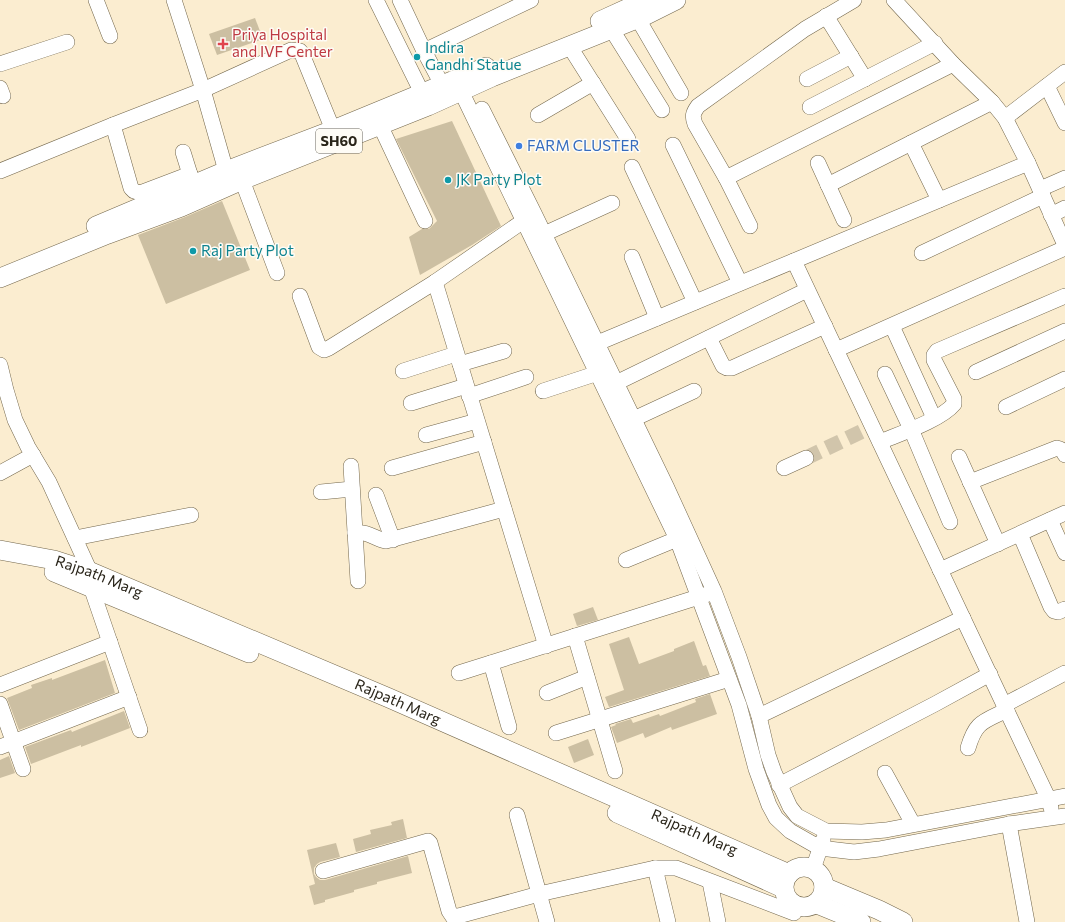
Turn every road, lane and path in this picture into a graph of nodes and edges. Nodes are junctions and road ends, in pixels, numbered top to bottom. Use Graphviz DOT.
graph roads {
  1 [pos="96,0"];
  2 [pos="174,0"];
  3 [pos="376,0"];
  4 [pos="400,0"];
  5 [pos="531,0"];
  6 [pos="646,0"];
  7 [pos="676,0"];
  8 [pos="854,0"];
  9 [pos="894,0"];
  10 [pos="502,6"];
  11 [pos="826,16"];
  12 [pos="638,19"];
  13 [pos="612,30"];
  14 [pos="110,36"];
  15 [pos="67,42"];
  16 [pos="935,43"];
  17 [pos="570,46"];
  18 [pos="424,51"];
  19 [pos="851,56"];
  20 [pos="0,64"];
  21 [pos="953,64"];
  22 [pos="1065,72"];
  23 [pos="865,78"];
  24 [pos="807,79"];
  25 [pos="593,83"];
  26 [pos="1047,86"];
  27 [pos="203,90"];
  28 [pos="456,90"];
  29 [pos="681,93"];
  30 [pos="424,99"];
  31 [pos="992,102"];
  32 [pos="810,107"];
  33 [pos="662,110"];
  34 [pos="538,115"];
  35 [pos="1005,118"];
  36 [pos="1065,123"];
  37 [pos="113,125"];
  38 [pos="380,125"];
  39 [pos="333,130"];
  40 [pos="628,139"];
  41 [pos="911,144"];
  42 [pos="673,145"];
  43 [pos="183,152"];
  44 [pos="818,163"];
  45 [pos="1028,163"];
  46 [pos="632,167"];
  47 [pos="0,171"];
  48 [pos="226,171"];
  49 [pos="726,178"];
  50 [pos="1065,178"];
  51 [pos="192,180"];
  52 [pos="242,180"];
  53 [pos="828,185"];
  54 [pos="1041,193"];
  55 [pos="939,200"];
  56 [pos="612,203"];
  57 [pos="1065,208"];
  58 [pos="1051,214"];
  59 [pos="529,217"];
  60 [pos="844,220"];
  61 [pos="425,221"];
  62 [pos="750,226"];
  63 [pos="544,234"];
  64 [pos="1065,247"];
  65 [pos="922,252"];
  66 [pos="632,257"];
  67 [pos="794,261"];
  68 [pos="0,265"];
  69 [pos="277,273"];
  70 [pos="0,278"];
  71 [pos="435,282"];
  72 [pos="740,283"];
  73 [pos="808,290"];
  74 [pos="300,296"];
  75 [pos="1065,296"];
  76 [pos="695,302"];
  77 [pos="657,318"];
  78 [pos="824,326"];
  79 [pos="892,326"];
  80 [pos="1065,331"];
  81 [pos="709,338"];
  82 [pos="591,346"];
  83 [pos="836,350"];
  84 [pos="504,351"];
  85 [pos="458,359"];
  86 [pos="0,365"];
  87 [pos="403,371"];
  88 [pos="976,372"];
  89 [pos="598,373"];
  90 [pos="885,374"];
  91 [pos="526,377"];
  92 [pos="1065,379"];
  93 [pos="616,383"];
  94 [pos="694,390"];
  95 [pos="468,391"];
  96 [pos="543,391"];
  97 [pos="411,403"];
  98 [pos="1006,407"];
  99 [pos="934,418"];
  100 [pos="477,421"];
  101 [pos="628,422"];
  102 [pos="911,429"];
  103 [pos="426,435"];
  104 [pos="484,442"];
  105 [pos="880,442"];
  106 [pos="33,455"];
  107 [pos="1065,455"];
  108 [pos="959,457"];
  109 [pos="806,458"];
  110 [pos="351,466"];
  111 [pos="392,468"];
  112 [pos="784,468"];
  113 [pos="0,473"];
  114 [pos="970,482"];
  115 [pos="352,489"];
  116 [pos="320,492"];
  117 [pos="376,495"];
  118 [pos="504,509"];
  119 [pos="1065,513"];
  120 [pos="191,515"];
  121 [pos="1050,520"];
  122 [pos="950,522"];
  123 [pos="355,532"];
  124 [pos="1020,534"];
  125 [pos="75,538"];
  126 [pos="677,538"];
  127 [pos="393,540"];
  128 [pos="998,544"];
  129 [pos="0,550"];
  130 [pos="1065,553"];
  131 [pos="626,560"];
  132 [pos="0,563"];
  133 [pos="940,570"];
  134 [pos="358,581"];
  135 [pos="93,583"];
  136 [pos="714,591"];
  137 [pos="699,597"];
  138 [pos="1065,609"];
  139 [pos="963,618"];
  140 [pos="576,636"];
  141 [pos="110,642"];
  142 [pos="546,646"];
  143 [pos="491,663"];
  144 [pos="1065,672"];
  145 [pos="460,673"];
  146 [pos="990,674"];
  147 [pos="587,677"];
  148 [pos="729,679"];
  149 [pos="0,685"];
  150 [pos="547,694"];
  151 [pos="129,697"];
  152 [pos="0,704"];
  153 [pos="1005,708"];
  154 [pos="759,716"];
  155 [pos="600,720"];
  156 [pos="509,727"];
  157 [pos="140,730"];
  158 [pos="556,733"];
  159 [pos="7,745"];
  160 [pos="968,748"];
  161 [pos="24,769"];
  162 [pos="615,771"];
  163 [pos="885,773"];
  164 [pos="779,785"];
  165 [pos="1065,796"];
  166 [pos="1049,800"];
  167 [pos="516,815"];
  168 [pos="1060,817"];
  169 [pos="913,824"];
  170 [pos="1009,824"];
  171 [pos="826,831"];
  172 [pos="820,848"];
  173 [pos="655,868"];
  174 [pos="813,869"];
  175 [pos="323,871"];
  176 [pos="786,881"];
  177 [pos="710,882"];
  178 [pos="539,894"];
  179 [pos="820,895"];
  180 [pos="797,914"];
  181 [pos="547,922"];
  182 [pos="668,922"];
  183 [pos="718,922"];
  184 [pos="860,922"];
  185 [pos="903,922"];
  186 [pos="1027,922"];
  1 -- 14 [label="street"];
  2 -- 27 [label="street"];
  3 -- 30 [label="street"];
  4 -- 18 [label="street"];
  5 -- 10 [label="street"];
  6 -- 28 [label="main road, SH60"];
  7 -- 12 [label="main road, SH60"];
  8 -- 11 [label="street"];
  9 -- 16 [label="street"];
  10 -- 18 [label="street"];
  11 -- 19 [label="street"];
  11 -- 49 [label="street"];
  12 -- 13 [label="main road, SH60"];
  12 -- 29 [label="street"];
  13 -- 17 [label="main road, SH60"];
  13 -- 33 [label="street"];
  15 -- 20 [label="street"];
  16 -- 21 [label="street"];
  16 -- 23 [label="street"];
  17 -- 25 [label="street"];
  17 -- 28 [label="main road, SH60"];
  18 -- 28 [label="street"];
  19 -- 23 [label="street"];
  19 -- 24 [label="street"];
  21 -- 31 [label="street"];
  21 -- 49 [label="street"];
  22 -- 26 [label="street"];
  23 -- 32 [label="street"];
  25 -- 34 [label="street"];
  25 -- 40 [label="street"];
  26 -- 35 [label="street"];
  26 -- 36 [label="street"];
  27 -- 37 [label="street"];
  27 -- 39 [label="street"];
  27 -- 48 [label="street"];
  28 -- 30 [label="main road, SH60"];
  28 -- 59 [label="street"];
  30 -- 38 [label="main road, SH60"];
  30 -- 39 [label="main road, SH60"];
  31 -- 35 [label="street"];
  31 -- 41 [label="street"];
  35 -- 45 [label="street"];
  37 -- 47 [label="street"];
  37 -- 51 [label="street"];
  38 -- 52 [label="main road, SH60"];
  38 -- 61 [label="street"];
  39 -- 48 [label="main road, SH60"];
  41 -- 53 [label="street"];
  41 -- 55 [label="street"];
  42 -- 72 [label="street"];
  43 -- 51 [label="street"];
  44 -- 53 [label="street"];
  45 -- 54 [label="street"];
  45 -- 55 [label="street"];
  46 -- 76 [label="street"];
  48 -- 51 [label="main road, SH60"];
  49 -- 62 [label="street"];
  50 -- 54 [label="street"];
  51 -- 68 [label="main road, SH60"];
  52 -- 69 [label="street"];
  52 -- 70 [label="main road, SH60"];
  53 -- 60 [label="street"];
  54 -- 58 [label="street"];
  54 -- 65 [label="street"];
  55 -- 67 [label="street"];
  56 -- 63 [label="street"];
  57 -- 58 [label="street"];
  58 -- 64 [label="street"];
  59 -- 63 [label="street"];
  59 -- 71 [label="street"];
  59 -- 82 [label="street"];
  63 -- 82 [label="street"];
  64 -- 79 [label="street"];
  66 -- 77 [label="street"];
  67 -- 72 [label="street"];
  67 -- 73 [label="street"];
  71 -- 74 [label="street"];
  71 -- 85 [label="street"];
  72 -- 76 [label="street"];
  73 -- 78 [label="street"];
  73 -- 81 [label="street"];
  75 -- 99 [label="street"];
  76 -- 77 [label="street"];
  77 -- 82 [label="street"];
  78 -- 81 [label="street"];
  78 -- 83 [label="street"];
  79 -- 83 [label="street"];
  79 -- 99 [label="street"];
  80 -- 88 [label="street"];
  81 -- 93 [label="street"];
  82 -- 89 [label="street"];
  82 -- 93 [label="street"];
  83 -- 105 [label="street"];
  84 -- 85 [label="street"];
  85 -- 87 [label="street"];
  85 -- 95 [label="street"];
  86 -- 106 [label="street"];
  89 -- 96 [label="street"];
  89 -- 101 [label="street"];
  90 -- 102 [label="street"];
  91 -- 95 [label="street"];
  92 -- 98 [label="street"];
  93 -- 101 [label="street"];
  94 -- 101 [label="street"];
  95 -- 97 [label="street"];
  95 -- 100 [label="street"];
  99 -- 102 [label="street"];
  100 -- 103 [label="street"];
  100 -- 104 [label="street"];
  101 -- 126 [label="street"];
  101 -- 136 [label="street"];
  102 -- 105 [label="street"];
  102 -- 122 [label="street"];
  104 -- 111 [label="street"];
  104 -- 118 [label="street"];
  105 -- 133 [label="street"];
  106 -- 113 [label="street"];
  106 -- 125 [label="street"];
  107 -- 114 [label="street"];
  108 -- 114 [label="street"];
  109 -- 112 [label="street"];
  110 -- 115 [label="street"];
  114 -- 128 [label="street"];
  115 -- 116 [label="street"];
  115 -- 123 [label="street"];
  117 -- 127 [label="street"];
  118 -- 127 [label="street"];
  118 -- 142 [label="street"];
  119 -- 121 [label="street"];
  120 -- 125 [label="street"];
  121 -- 124 [label="street"];
  121 -- 130 [label="street"];
  123 -- 127 [label="street"];
  123 -- 134 [label="street"];
  124 -- 128 [label="street"];
  124 -- 138 [label="street"];
  125 -- 135 [label="street"];
  126 -- 131 [label="street"];
  126 -- 137 [label="street"];
  128 -- 133 [label="street"];
  129 -- 135 [label="main road, Rajpath Marg"];
  132 -- 135 [label="main road, Rajpath Marg"];
  133 -- 139 [label="street"];
  135 -- 141 [label="street"];
  135 -- 176 [label="main road, Rajpath Marg"];
  136 -- 137 [label="street"];
  136 -- 154 [label="street"];
  137 -- 140 [label="street"];
  137 -- 148 [label="street"];
  139 -- 146 [label="street"];
  139 -- 154 [label="street"];
  140 -- 142 [label="street"];
  140 -- 147 [label="street"];
  141 -- 149 [label="street"];
  141 -- 151 [label="street"];
  142 -- 143 [label="street"];
  143 -- 145 [label="street"];
  143 -- 156 [label="street"];
  144 -- 153 [label="street"];
  146 -- 153 [label="street"];
  146 -- 164 [label="street"];
  147 -- 150 [label="street"];
  147 -- 155 [label="street"];
  148 -- 155 [label="street"];
  148 -- 172 [label="street"];
  151 -- 157 [label="street"];
  151 -- 159 [label="street"];
  152 -- 159 [label="street"];
  153 -- 160 [label="street"];
  153 -- 166 [label="street"];
  154 -- 164 [label="street"];
  155 -- 158 [label="street"];
  155 -- 162 [label="street"];
  159 -- 161 [label="street"];
  163 -- 169 [label="street"];
  164 -- 171 [label="street"];
  165 -- 166 [label="street"];
  166 -- 168 [label="street"];
  166 -- 169 [label="street"];
  167 -- 178 [label="street"];
  168 -- 170 [label="street"];
  169 -- 171 [label="street"];
  170 -- 172 [label="street"];
  170 -- 186 [label="street"];
  171 -- 172 [label="street"];
  172 -- 174 [label="street"];
  173 -- 177 [label="street"];
  173 -- 178 [label="street"];
  173 -- 182 [label="street"];
  174 -- 176 [label="main road"];
  174 -- 179 [label="main road"];
  175 -- 178 [label="street"];
  176 -- 180 [label="main road"];
  177 -- 180 [label="street"];
  177 -- 183 [label="street"];
  178 -- 181 [label="street"];
  179 -- 180 [label="main road"];
  179 -- 184 [label="main road"];
  179 -- 185 [label="main road"];
}
